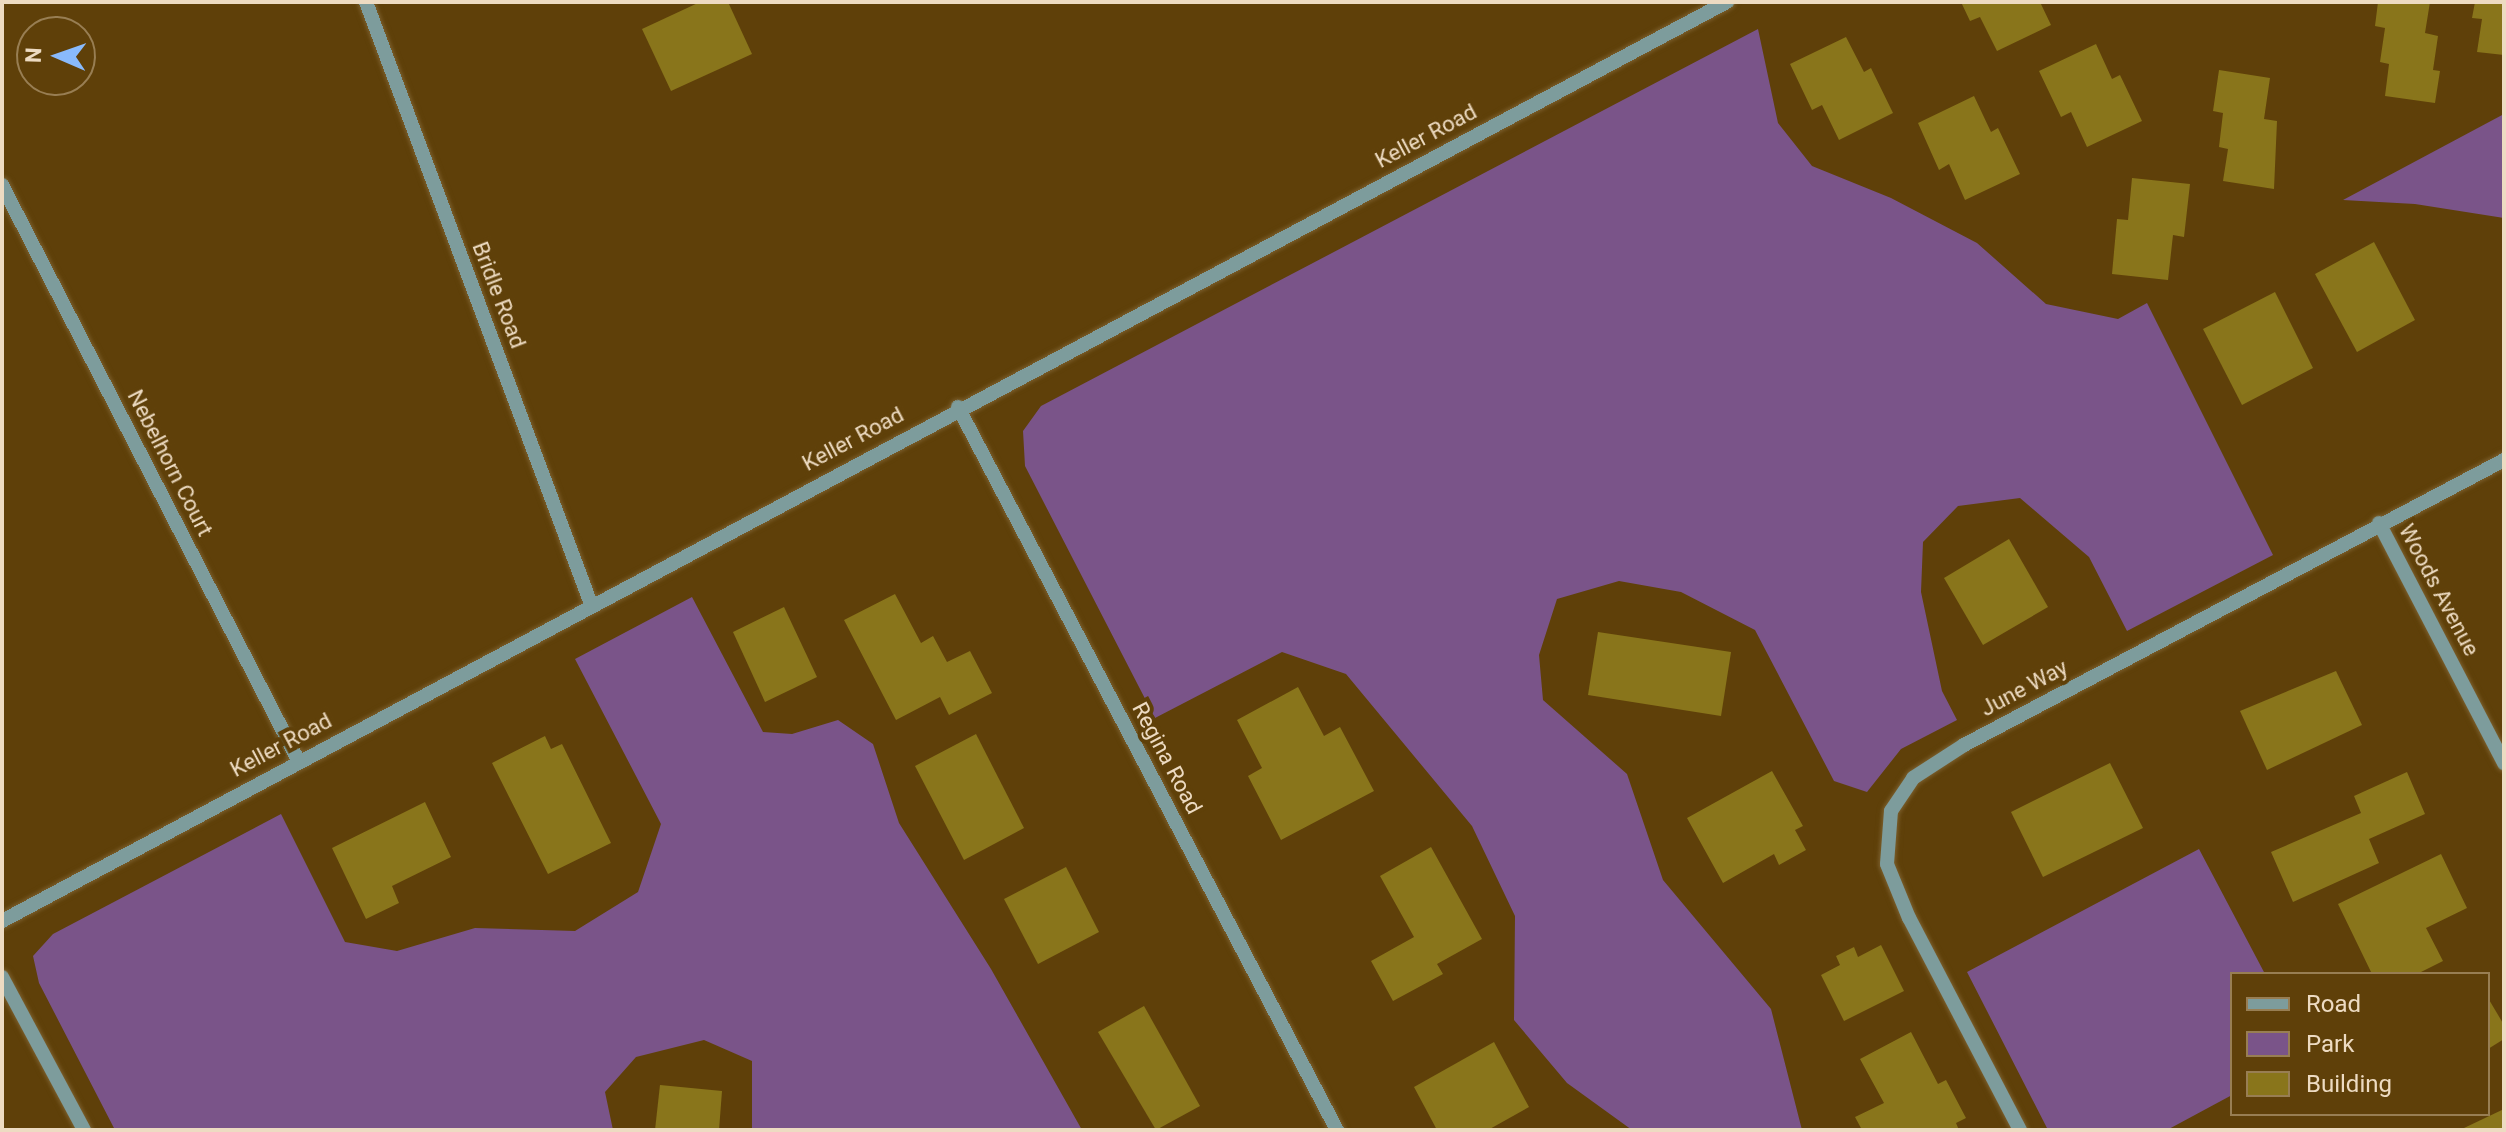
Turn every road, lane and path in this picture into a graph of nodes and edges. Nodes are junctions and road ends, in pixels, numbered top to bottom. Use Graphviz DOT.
graph roads {
  1 [pos="1727,2"];
  2 [pos="371,4"];
  3 [pos="2,185"];
  4 [pos="958,407"];
  5 [pos="2504,460"];
  6 [pos="2379,523"];
  7 [pos="591,604"];
  8 [pos="298,760"];
  9 [pos="2504,763"];
  10 [pos="2,921"];
  11 [pos="2,977"];
  12 [pos="84,1130"];
  13 [pos="1337,1130"];
  14 [pos="2020,1130"];
  1 -- 4 [label="street, Keller Road"];
  2 -- 7 [label="street, Bridle Road"];
  3 -- 8 [label="street, Nebelhorn Court"];
  4 -- 7 [label="street, Keller Road"];
  4 -- 13 [label="street, Regina Road"];
  5 -- 6 [label="street, June Way"];
  6 -- 9 [label="street, Woods Avenue"];
  6 -- 14 [label="street, June Way"];
  7 -- 8 [label="street, Keller Road"];
  8 -- 10 [label="street, Keller Road"];
  11 -- 12 [label="street"];
}
